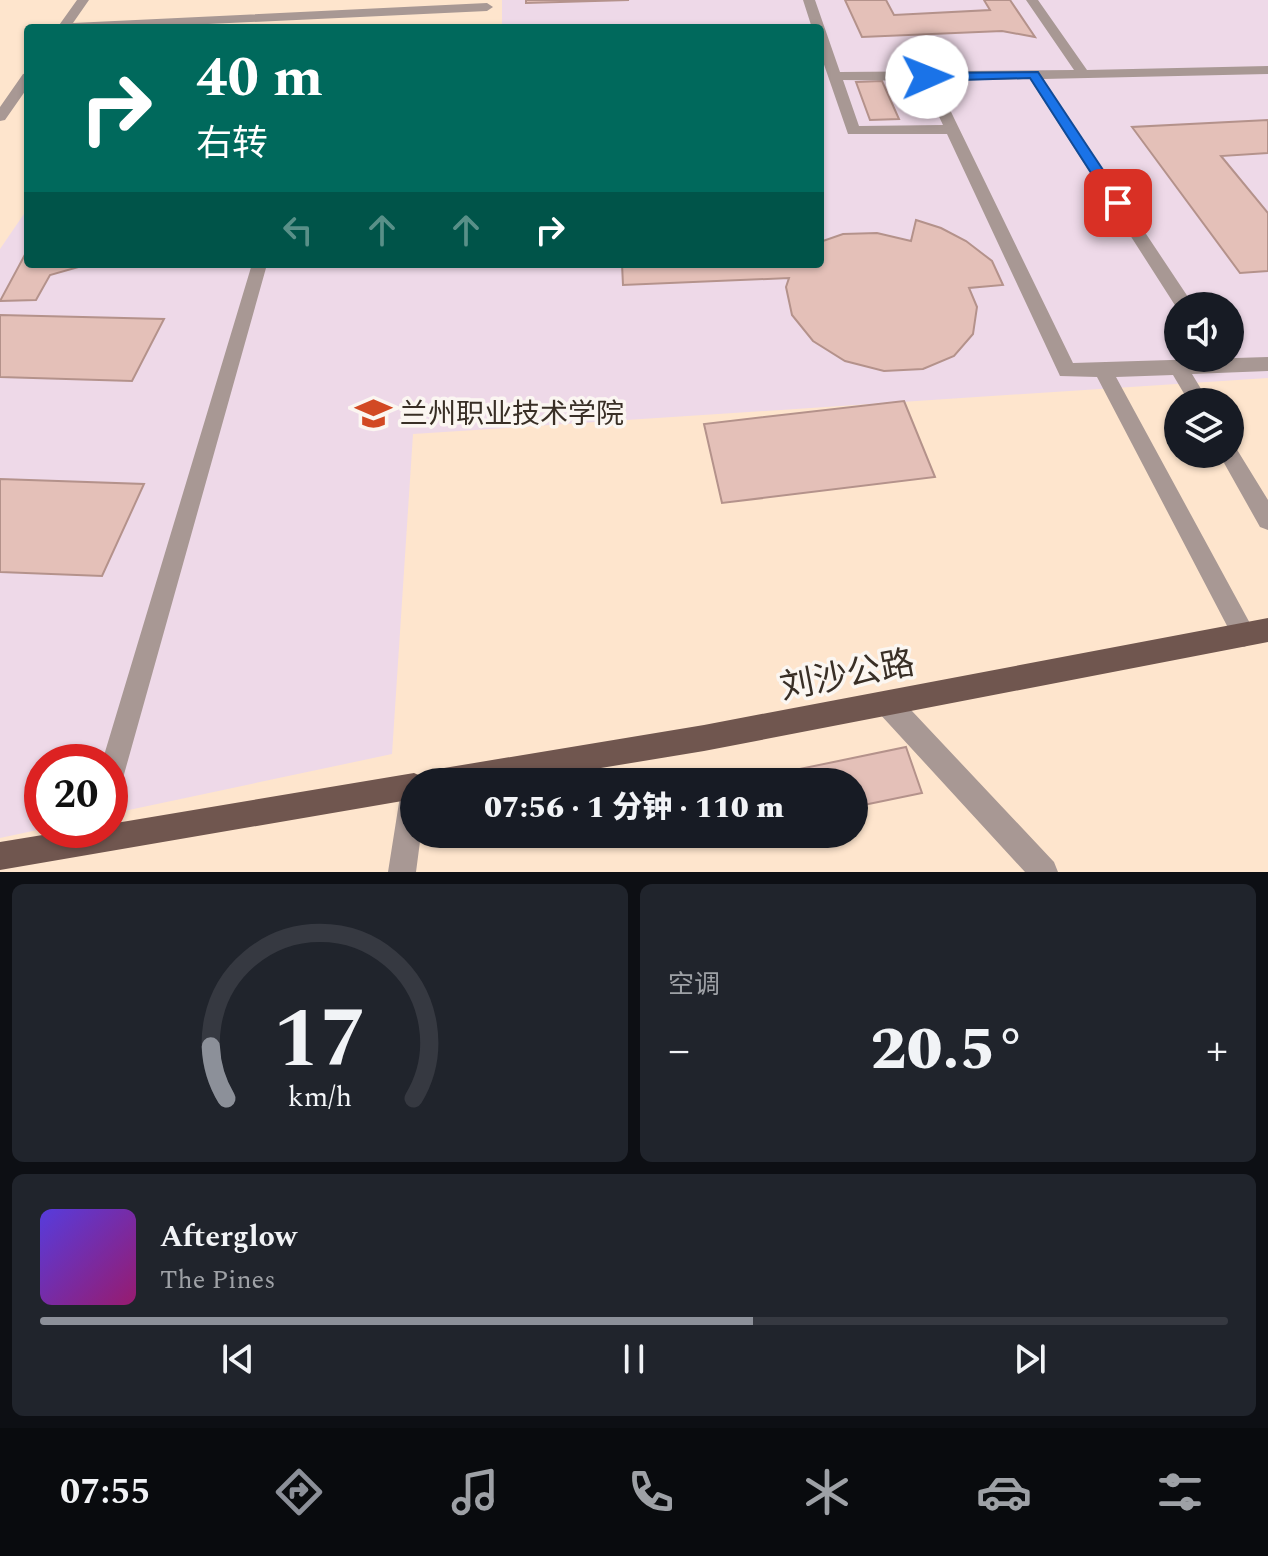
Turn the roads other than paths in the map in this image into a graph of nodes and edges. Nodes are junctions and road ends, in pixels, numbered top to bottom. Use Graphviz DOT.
graph roads {
  1 [pos="83,0"];
  2 [pos="335,0"];
  3 [pos="809,0"];
  4 [pos="1032,0"];
  5 [pos="487,7"];
  6 [pos="331,14"];
  7 [pos="65,24"];
  8 [pos="125,24"];
  9 [pos="328,24"];
  10 [pos="817,24"];
  11 [pos="824,46"];
  12 [pos="1268,70"];
  13 [pos="1083,73"];
  14 [pos="1034,75"];
  15 [pos="834,76"];
  16 [pos="927,77"];
  17 [pos="24,83"];
  18 [pos="0,117"];
  19 [pos="952,129"];
  20 [pos="258,268"];
  21 [pos="1176,292"];
  22 [pos="1244,363"];
  23 [pos="1268,364"];
  24 [pos="1164,368"];
  25 [pos="1103,370"];
  26 [pos="1237,468"];
  27 [pos="1268,520"];
  28 [pos="1256,632"];
  29 [pos="887,703"];
  30 [pos="120,744"];
  31 [pos="523,768"];
  32 [pos="400,790"];
  33 [pos="128,830"];
  34 [pos="35,848"];
  35 [pos="405,848"];
  36 [pos="0,856"];
  37 [pos="402,872"];
  38 [pos="1044,872"];
  1 -- 7 [label="street"];
  2 -- 6 [label="street"];
  3 -- 10 [label="street"];
  4 -- 13 [label="street"];
  5 -- 6 [label="street"];
  6 -- 8 [label="street"];
  6 -- 9 [label="street"];
  11 -- 15 [label="street"];
  12 -- 13 [label="street"];
  13 -- 14 [label="street"];
  14 -- 16 [label="street"];
  14 -- 21 [label="street"];
  15 -- 16 [label="street"];
  15 -- 19 [label="street"];
  16 -- 19 [label="street"];
  17 -- 18 [label="street"];
  19 -- 25 [label="street"];
  20 -- 30 [label="street"];
  22 -- 23 [label="street"];
  24 -- 25 [label="street"];
  25 -- 28 [label="street"];
  26 -- 27 [label="street"];
  28 -- 29 [label="main road, 刘沙公路"];
  29 -- 31 [label="main road, 刘沙公路"];
  29 -- 38 [label="street"];
  32 -- 33 [label="main road"];
  34 -- 36 [label="main road"];
  35 -- 37 [label="street"];
}
